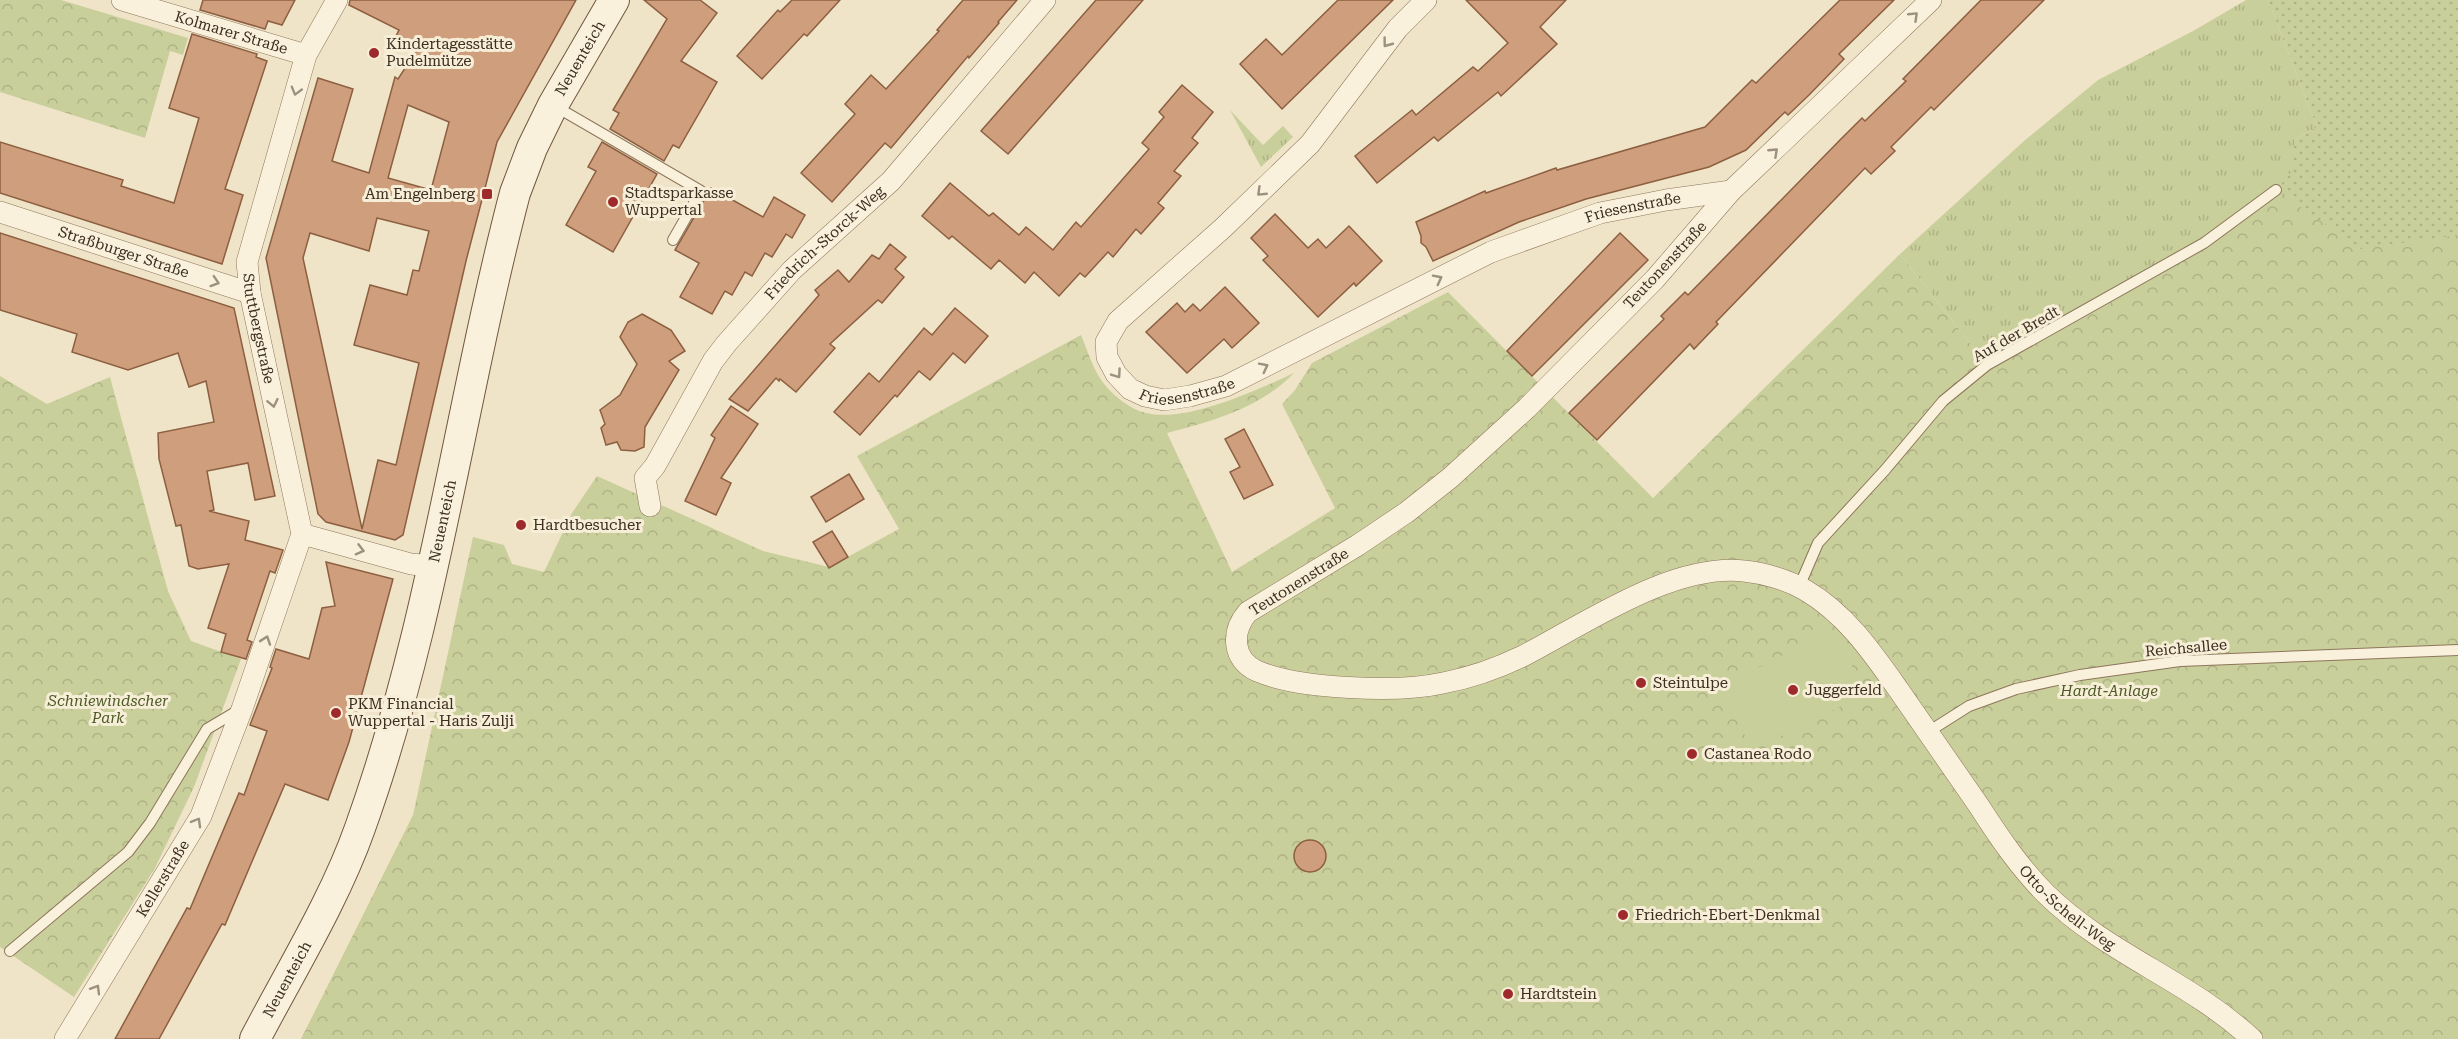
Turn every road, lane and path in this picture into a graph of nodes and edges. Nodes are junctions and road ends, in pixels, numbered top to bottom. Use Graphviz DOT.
graph roads {
  1 [pos="122,0"];
  2 [pos="337,0"];
  3 [pos="614,0"];
  4 [pos="1045,0"];
  5 [pos="1426,0"];
  6 [pos="1931,0"];
  7 [pos="306,56"];
  8 [pos="553,105"];
  9 [pos="2276,190"];
  10 [pos="1731,192"];
  11 [pos="0,212"];
  12 [pos="673,240"];
  13 [pos="250,293"];
  14 [pos="650,506"];
  15 [pos="302,534"];
  16 [pos="433,566"];
  17 [pos="1799,587"];
  18 [pos="2458,650"];
  19 [pos="242,709"];
  20 [pos="1928,732"];
  21 [pos="10,951"];
  22 [pos="65,1039"];
  23 [pos="255,1039"];
  24 [pos="2252,1039"];
  1 -- 7 [label="street, Kolmarer Straße"];
  2 -- 7 [label="street, Stuttbergstraße"];
  3 -- 8 [label="street, Neuenteich"];
  4 -- 14 [label="street, Friedrich-Storck-Weg"];
  5 -- 10 [label="street, Friesenstraße, one-way"];
  10 -- 6 [label="street, Teutonenstraße, one-way"];
  7 -- 13 [label="street, Stuttbergstraße, one-way"];
  8 -- 12 [label="lane"];
  8 -- 16 [label="street, Neuenteich"];
  9 -- 17 [label="lane, Auf der Bredt"];
  10 -- 17 [label="street, Teutonenstraße"];
  11 -- 13 [label="street, Straßburger Straße, one-way"];
  13 -- 15 [label="street, Stuttbergstraße, one-way"];
  15 -- 16 [label="street, one-way"];
  19 -- 15 [label="street, Kellerstraße, one-way"];
  16 -- 23 [label="street, Neuenteich"];
  17 -- 20 [label="street, Teutonenstraße"];
  18 -- 20 [label="lane, Reichsallee"];
  19 -- 21 [label="lane"];
  22 -- 19 [label="street, Kellerstraße, one-way"];
  20 -- 24 [label="street, Otto-Schell-Weg"];
}
